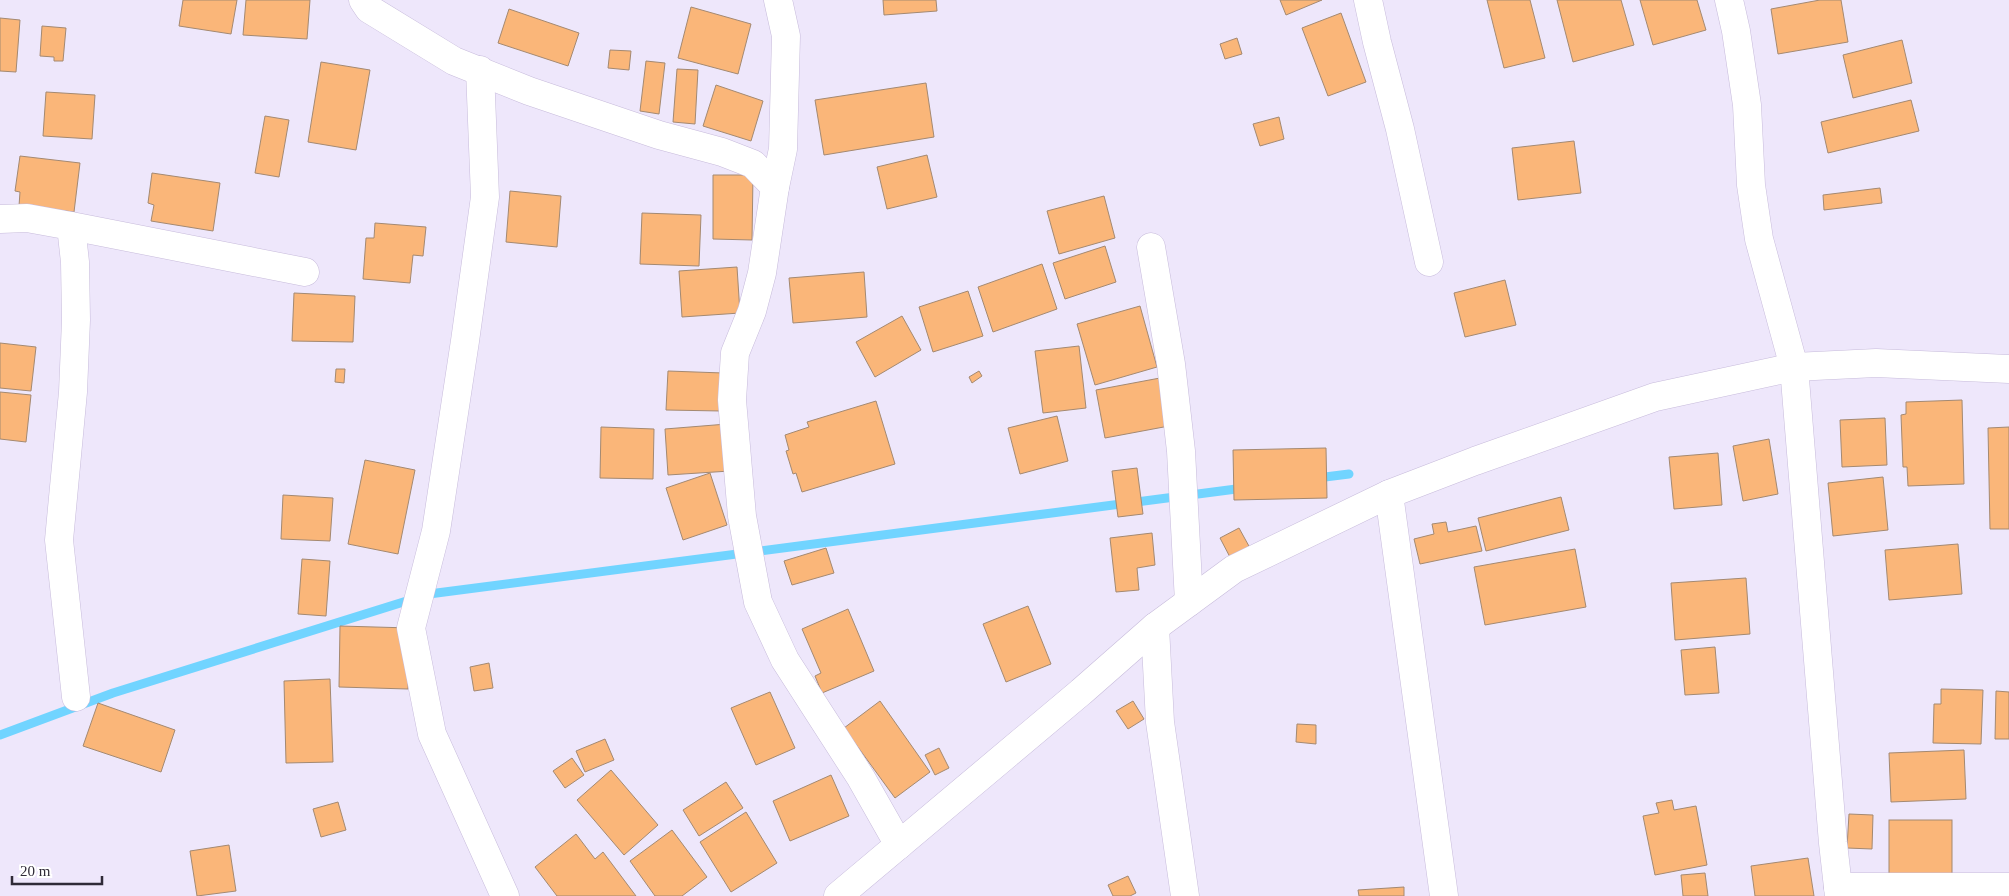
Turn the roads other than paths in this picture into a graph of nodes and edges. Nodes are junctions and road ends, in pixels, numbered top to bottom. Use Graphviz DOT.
graph roads {
  1 [pos="778,0"];
  2 [pos="1368,0"];
  3 [pos="1729,0"];
  4 [pos="368,3"];
  5 [pos="480,70"];
  6 [pos="775,187"];
  7 [pos="0,219"];
  8 [pos="71,226"];
  9 [pos="1151,247"];
  10 [pos="1429,262"];
  11 [pos="305,272"];
  12 [pos="1794,367"];
  13 [pos="2009,369"];
  14 [pos="1389,494"];
  15 [pos="1189,602"];
  16 [pos="1155,627"];
  17 [pos="76,698"];
  18 [pos="898,845"];
  19 [pos="2009,888"];
  20 [pos="1839,892"];
  21 [pos="505,896"];
  22 [pos="838,896"];
  23 [pos="1185,896"];
  24 [pos="1444,896"];
  1 -- 6 [label="street"];
  2 -- 10 [label="street"];
  3 -- 12 [label="street"];
  4 -- 5 [label="street"];
  5 -- 6 [label="street"];
  5 -- 21 [label="street"];
  6 -- 18 [label="street"];
  7 -- 8 [label="street"];
  8 -- 11 [label="street"];
  8 -- 17 [label="street"];
  9 -- 15 [label="street"];
  12 -- 13 [label="street"];
  12 -- 14 [label="street"];
  12 -- 20 [label="street"];
  14 -- 15 [label="street"];
  14 -- 24 [label="street"];
  15 -- 16 [label="street"];
  16 -- 18 [label="street"];
  16 -- 23 [label="street"];
  18 -- 22 [label="street"];
  19 -- 20 [label="street"];
}
